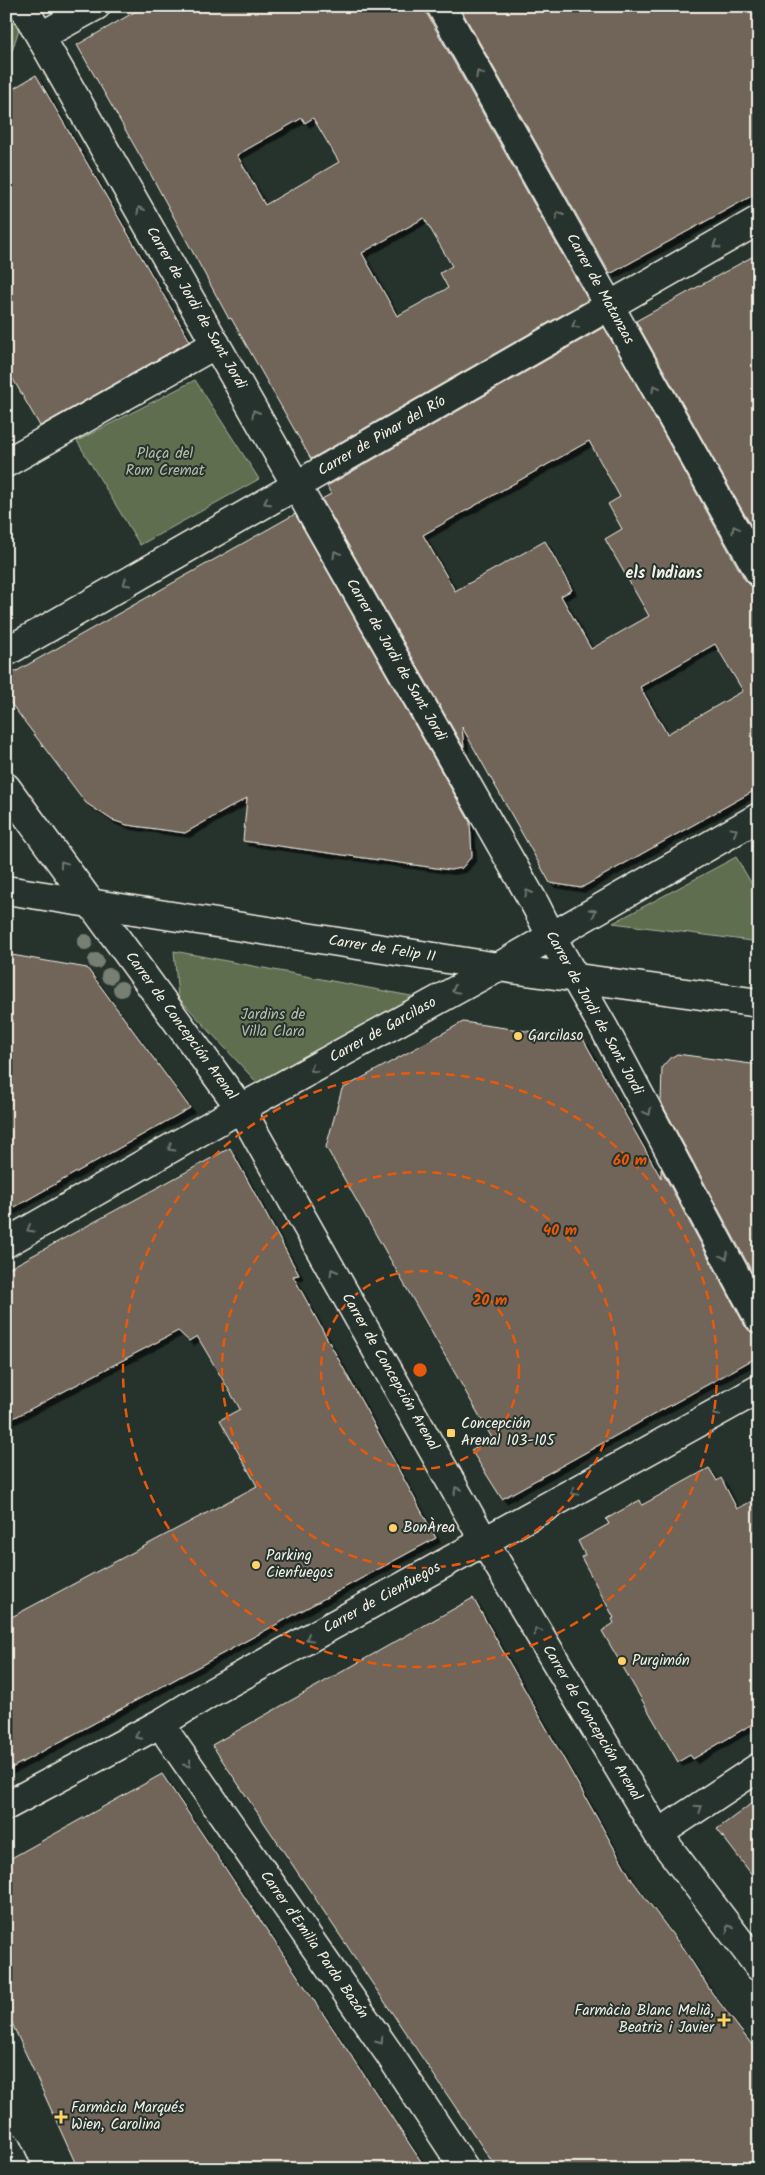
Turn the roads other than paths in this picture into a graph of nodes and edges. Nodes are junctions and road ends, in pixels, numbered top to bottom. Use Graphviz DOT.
graph roads {
  1 [pos="23,6"];
  2 [pos="96,6"];
  3 [pos="441,6"];
  4 [pos="41,36"];
  5 [pos="759,220"];
  6 [pos="609,306"];
  7 [pos="216,344"];
  8 [pos="6,464"];
  9 [pos="296,485"];
  10 [pos="759,572"];
  11 [pos="6,652"];
  12 [pos="6,787"];
  13 [pos="759,817"];
  14 [pos="6,890"];
  15 [pos="92,903"];
  16 [pos="551,936"];
  17 [pos="498,967"];
  18 [pos="575,977"];
  19 [pos="759,1002"];
  20 [pos="240,1109"];
  21 [pos="6,1243"];
  22 [pos="759,1319"];
  23 [pos="759,1390"];
  24 [pos="484,1541"];
  25 [pos="163,1722"];
  26 [pos="759,1768"];
  27 [pos="6,1806"];
  28 [pos="658,1834"];
  29 [pos="759,1967"];
  30 [pos="6,2146"];
  31 [pos="17,2169"];
  32 [pos="465,2169"];
  1 -- 4 [label="street, Carrer de Jordi de Sant Jordi"];
  2 -- 4 [label="street"];
  6 -- 3 [label="street, Carrer de Matanzas, one-way"];
  7 -- 4 [label="street, Carrer de Jordi de Sant Jordi, one-way"];
  5 -- 6 [label="street, Carrer de Pinar del Río, one-way"];
  6 -- 9 [label="street, Carrer de Pinar del Río, one-way"];
  10 -- 6 [label="street, Carrer de Matanzas, one-way"];
  7 -- 8 [label="street"];
  9 -- 7 [label="street, Carrer de Jordi de Sant Jordi, one-way"];
  9 -- 11 [label="street, Carrer de Pinar del Río, one-way"];
  16 -- 9 [label="street, Carrer de Jordi de Sant Jordi, one-way"];
  15 -- 12 [label="street, Carrer de Concepción Arenal, one-way"];
  16 -- 13 [label="street, Carrer de Garcilaso, one-way"];
  14 -- 15 [label="street, Carrer de Felip II"];
  15 -- 17 [label="street, Carrer de Felip II"];
  15 -- 20 [label="street, Carrer de Concepción Arenal"];
  16 -- 17 [label="street, Carrer de Garcilaso"];
  16 -- 18 [label="street, Carrer de Jordi de Sant Jordi"];
  17 -- 18 [label="street, Carrer de Felip II"];
  17 -- 20 [label="street, Carrer de Garcilaso, one-way"];
  18 -- 19 [label="street, Carrer de Felip II"];
  18 -- 22 [label="street, Carrer de Jordi de Sant Jordi, one-way"];
  20 -- 21 [label="street, Carrer de Garcilaso, one-way"];
  24 -- 20 [label="street, Carrer de Concepción Arenal, one-way"];
  23 -- 24 [label="street, Carrer de Cienfuegos, one-way"];
  24 -- 25 [label="street, Carrer de Cienfuegos, one-way"];
  28 -- 24 [label="street, Carrer de Concepción Arenal, one-way"];
  25 -- 27 [label="street, Carrer de Cienfuegos, one-way"];
  25 -- 32 [label="street, Carrer d'Emilia Pardo Bazán, one-way"];
  28 -- 26 [label="street, one-way"];
  29 -- 28 [label="street, Carrer de Concepción Arenal, one-way"];
  30 -- 31 [label="street"];
}
